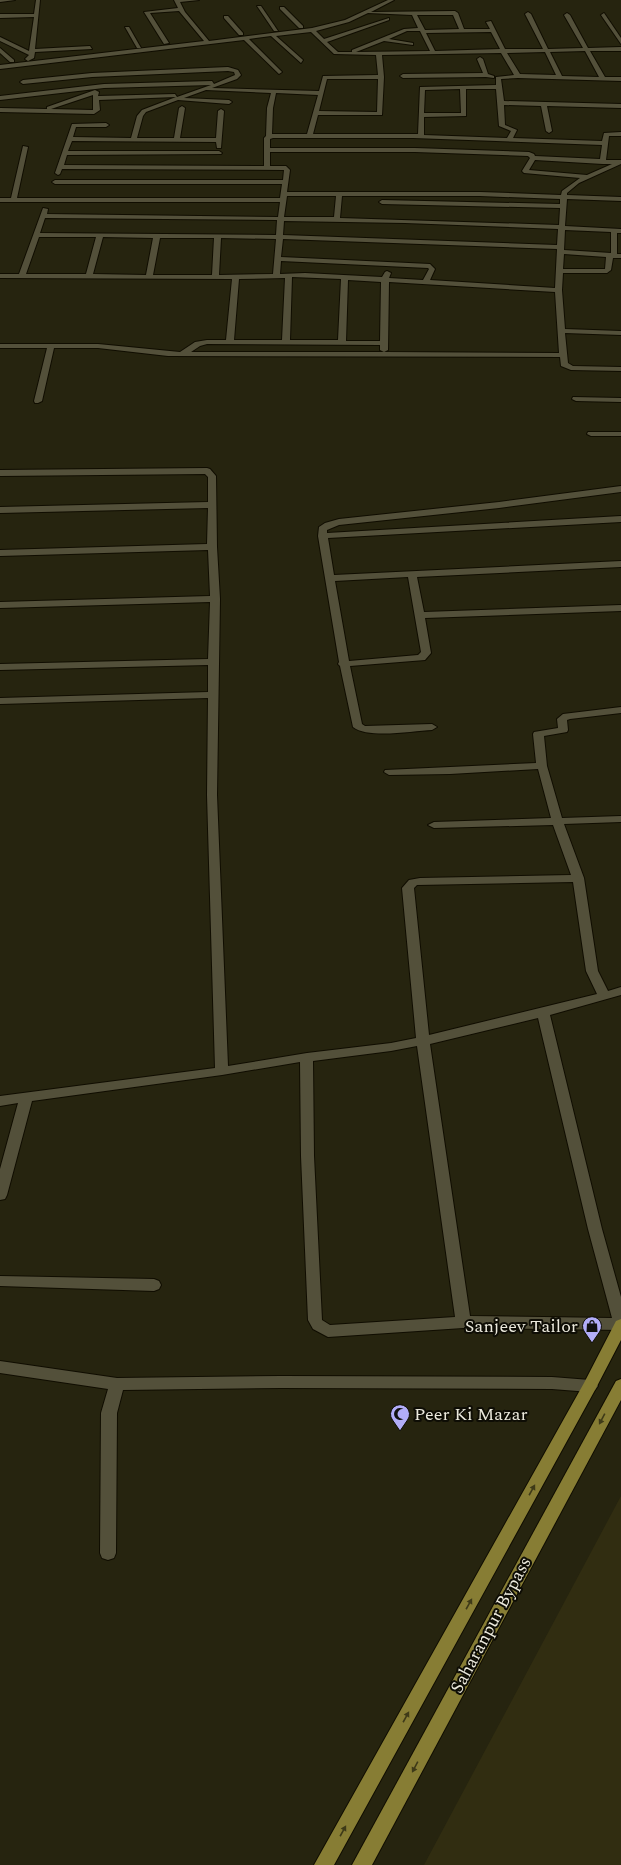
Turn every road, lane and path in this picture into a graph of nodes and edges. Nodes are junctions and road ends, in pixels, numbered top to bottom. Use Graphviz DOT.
graph roads {
  1 [pos="12,0"];
  2 [pos="38,0"];
  3 [pos="176,0"];
  4 [pos="197,0"];
  5 [pos="378,0"];
  6 [pos="392,0"];
  7 [pos="0,1"];
  8 [pos="259,7"];
  9 [pos="282,8"];
  10 [pos="181,9"];
  11 [pos="367,12"];
  12 [pos="409,13"];
  13 [pos="35,14"];
  14 [pos="528,14"];
  15 [pos="567,15"];
  16 [pos="604,15"];
  17 [pos="0,16"];
  18 [pos="226,17"];
  19 [pos="355,18"];
  20 [pos="386,19"];
  21 [pos="378,22"];
  22 [pos="489,22"];
  23 [pos="392,25"];
  24 [pos="399,26"];
  25 [pos="301,27"];
  26 [pos="127,28"];
  27 [pos="412,29"];
  28 [pos="276,30"];
  29 [pos="312,30"];
  30 [pos="421,30"];
  31 [pos="493,30"];
  32 [pos="462,31"];
  33 [pos="272,35"];
  34 [pos="243,36"];
  35 [pos="0,38"];
  36 [pos="383,39"];
  37 [pos="206,41"];
  38 [pos="324,41"];
  39 [pos="621,42"];
  40 [pos="166,43"];
  41 [pos="411,44"];
  42 [pos="139,46"];
  43 [pos="90,48"];
  44 [pos="621,49"];
  45 [pos="0,50"];
  46 [pos="546,50"];
  47 [pos="586,50"];
  48 [pos="503,51"];
  49 [pos="433,52"];
  50 [pos="347,54"];
  51 [pos="379,54"];
  52 [pos="30,58"];
  53 [pos="480,58"];
  54 [pos="12,61"];
  55 [pos="301,61"];
  56 [pos="0,62"];
  57 [pos="133,66"];
  58 [pos="0,67"];
  59 [pos="279,72"];
  60 [pos="136,73"];
  61 [pos="92,75"];
  62 [pos="486,75"];
  63 [pos="403,76"];
  64 [pos="518,76"];
  65 [pos="382,77"];
  66 [pos="500,77"];
  67 [pos="560,77"];
  68 [pos="603,78"];
  69 [pos="621,79"];
  70 [pos="23,82"];
  71 [pos="222,82"];
  72 [pos="112,86"];
  73 [pos="463,87"];
  74 [pos="498,87"];
  75 [pos="203,89"];
  76 [pos="65,91"];
  77 [pos="274,92"];
  78 [pos="322,93"];
  79 [pos="96,95"];
  80 [pos="184,96"];
  81 [pos="0,98"];
  82 [pos="43,100"];
  83 [pos="174,100"];
  84 [pos="229,102"];
  85 [pos="501,103"];
  86 [pos="36,104"];
  87 [pos="544,104"];
  88 [pos="621,106"];
  89 [pos="182,108"];
  90 [pos="0,110"];
  91 [pos="21,110"];
  92 [pos="42,111"];
  93 [pos="221,111"];
  94 [pos="317,113"];
  95 [pos="363,115"];
  96 [pos="422,115"];
  97 [pos="363,122"];
  98 [pos="106,124"];
  99 [pos="364,129"];
  100 [pos="549,131"];
  101 [pos="621,134"];
  102 [pos="269,136"];
  103 [pos="310,136"];
  104 [pos="364,136"];
  105 [pos="413,136"];
  106 [pos="421,136"];
  107 [pos="510,138"];
  108 [pos="70,139"];
  109 [pos="134,139"];
  110 [pos="177,140"];
  111 [pos="220,140"];
  112 [pos="605,143"];
  113 [pos="25,147"];
  114 [pos="268,150"];
  115 [pos="415,150"];
  116 [pos="65,153"];
  117 [pos="219,153"];
  118 [pos="533,158"];
  119 [pos="603,162"];
  120 [pos="620,162"];
  121 [pos="60,167"];
  122 [pos="218,167"];
  123 [pos="267,167"];
  124 [pos="607,169"];
  125 [pos="621,172"];
  126 [pos="590,177"];
  127 [pos="216,182"];
  128 [pos="286,182"];
  129 [pos="52,191"];
  130 [pos="283,197"];
  131 [pos="339,197"];
  132 [pos="563,197"];
  133 [pos="14,199"];
  134 [pos="0,200"];
  135 [pos="369,201"];
  136 [pos="621,201"];
  137 [pos="376,202"];
  138 [pos="563,206"];
  139 [pos="43,216"];
  140 [pos="280,218"];
  141 [pos="337,219"];
  142 [pos="563,227"];
  143 [pos="618,231"];
  144 [pos="36,235"];
  145 [pos="100,236"];
  146 [pos="157,236"];
  147 [pos="218,236"];
  148 [pos="279,238"];
  149 [pos="561,249"];
  150 [pos="615,256"];
  151 [pos="277,259"];
  152 [pos="338,262"];
  153 [pos="389,264"];
  154 [pos="560,271"];
  155 [pos="89,275"];
  156 [pos="276,275"];
  157 [pos="289,275"];
  158 [pos="0,276"];
  159 [pos="22,276"];
  160 [pos="149,276"];
  161 [pos="331,276"];
  162 [pos="215,277"];
  163 [pos="236,277"];
  164 [pos="345,277"];
  165 [pos="385,280"];
  166 [pos="426,282"];
  167 [pos="558,290"];
  168 [pos="562,332"];
  169 [pos="621,334"];
  170 [pos="230,342"];
  171 [pos="286,342"];
  172 [pos="342,342"];
  173 [pos="384,343"];
  174 [pos="0,346"];
  175 [pos="51,346"];
  176 [pos="181,354"];
  177 [pos="384,355"];
  178 [pos="563,355"];
  179 [pos="621,369"];
  180 [pos="576,399"];
  181 [pos="621,400"];
  182 [pos="38,401"];
  183 [pos="591,434"];
  184 [pos="621,434"];
  185 [pos="0,473"];
  186 [pos="621,489"];
  187 [pos="211,505"];
  188 [pos="0,510"];
  189 [pos="621,519"];
  190 [pos="323,536"];
  191 [pos="212,547"];
  192 [pos="0,553"];
  193 [pos="621,564"];
  194 [pos="412,574"];
  195 [pos="331,578"];
  196 [pos="215,599"];
  197 [pos="0,605"];
  198 [pos="621,608"];
  199 [pos="420,616"];
  200 [pos="213,662"];
  201 [pos="343,664"];
  202 [pos="0,667"];
  203 [pos="213,695"];
  204 [pos="0,701"];
  205 [pos="621,710"];
  206 [pos="432,726"];
  207 [pos="542,766"];
  208 [pos="389,772"];
  209 [pos="621,819"];
  210 [pos="557,821"];
  211 [pos="434,825"];
  212 [pos="578,878"];
  213 [pos="621,992"];
  214 [pos="604,995"];
  215 [pos="543,1012"];
  216 [pos="423,1041"];
  217 [pos="307,1057"];
  218 [pos="222,1071"];
  219 [pos="26,1097"];
  220 [pos="0,1101"];
  221 [pos="0,1195"];
  222 [pos="0,1281"];
  223 [pos="154,1285"];
  224 [pos="463,1322"];
  225 [pos="621,1324"];
  226 [pos="0,1367"];
  227 [pos="116,1384"];
  228 [pos="621,1384"];
  229 [pos="590,1386"];
  230 [pos="108,1553"];
  231 [pos="324,1865"];
  232 [pos="362,1865"];
  1 -- 7 [label="street"];
  2 -- 13 [label="street"];
  3 -- 4 [label="street"];
  3 -- 10 [label="street"];
  5 -- 25 [label="street"];
  6 -- 11 [label="street"];
  8 -- 28 [label="street"];
  9 -- 25 [label="street"];
  10 -- 37 [label="street"];
  10 -- 40 [label="street"];
  11 -- 12 [label="street"];
  11 -- 19 [label="street"];
  12 -- 30 [label="street"];
  12 -- 32 [label="street"];
  13 -- 17 [label="street"];
  13 -- 52 [label="street"];
  14 -- 46 [label="street"];
  15 -- 47 [label="street"];
  16 -- 39 [label="street"];
  18 -- 34 [label="street"];
  19 -- 21 [label="street"];
  19 -- 29 [label="street"];
  20 -- 21 [label="street"];
  21 -- 23 [label="street"];
  21 -- 38 [label="street"];
  22 -- 31 [label="street"];
  24 -- 27 [label="street"];
  25 -- 28 [label="street"];
  26 -- 42 [label="street"];
  27 -- 30 [label="street"];
  27 -- 36 [label="street"];
  28 -- 34 [label="street"];
  29 -- 33 [label="street"];
  29 -- 38 [label="street"];
  30 -- 32 [label="street"];
  30 -- 49 [label="street"];
  31 -- 32 [label="street"];
  31 -- 48 [label="street"];
  33 -- 34 [label="street"];
  33 -- 55 [label="street"];
  34 -- 37 [label="street"];
  34 -- 59 [label="street"];
  35 -- 52 [label="street"];
  36 -- 41 [label="street"];
  36 -- 50 [label="street"];
  37 -- 40 [label="street"];
  37 -- 52 [label="street"];
  38 -- 50 [label="street"];
  40 -- 42 [label="street"];
  42 -- 52 [label="street"];
  43 -- 52 [label="street"];
  44 -- 47 [label="street"];
  45 -- 54 [label="street"];
  46 -- 47 [label="street"];
  46 -- 48 [label="street"];
  46 -- 67 [label="street"];
  47 -- 68 [label="street"];
  48 -- 49 [label="street"];
  48 -- 64 [label="street"];
  49 -- 51 [label="street"];
  50 -- 51 [label="street"];
  51 -- 65 [label="street"];
  52 -- 54 [label="street"];
  52 -- 58 [label="street"];
  53 -- 62 [label="street"];
  54 -- 56 [label="street"];
  57 -- 60 [label="street"];
  60 -- 61 [label="street"];
  60 -- 71 [label="street"];
  61 -- 70 [label="street"];
  61 -- 76 [label="street"];
  62 -- 63 [label="street"];
  62 -- 66 [label="street"];
  64 -- 66 [label="street"];
  64 -- 67 [label="street"];
  65 -- 78 [label="street"];
  65 -- 95 [label="street"];
  66 -- 74 [label="street"];
  67 -- 68 [label="street"];
  68 -- 69 [label="street"];
  71 -- 72 [label="street"];
  71 -- 75 [label="street"];
  72 -- 76 [label="street"];
  72 -- 79 [label="street"];
  73 -- 74 [label="street"];
  73 -- 96 [label="street"];
  73 -- 96 [label="street"];
  74 -- 85 [label="street"];
  75 -- 77 [label="street"];
  75 -- 80 [label="street"];
  76 -- 81 [label="street"];
  76 -- 82 [label="street"];
  77 -- 78 [label="street"];
  77 -- 102 [label="street"];
  78 -- 94 [label="street"];
  79 -- 80 [label="street"];
  79 -- 92 [label="street"];
  79 -- 92 [label="street"];
  80 -- 83 [label="street"];
  83 -- 84 [label="street"];
  83 -- 109 [label="street"];
  85 -- 87 [label="street"];
  85 -- 107 [label="street"];
  86 -- 91 [label="street"];
  87 -- 88 [label="street"];
  87 -- 100 [label="street"];
  89 -- 110 [label="street"];
  90 -- 91 [label="street"];
  91 -- 92 [label="street"];
  93 -- 111 [label="street"];
  94 -- 95 [label="street"];
  94 -- 103 [label="street"];
  95 -- 97 [label="street"];
  96 -- 106 [label="street"];
  98 -- 108 [label="street"];
  99 -- 104 [label="street"];
  101 -- 112 [label="street"];
  102 -- 103 [label="street"];
  102 -- 114 [label="street"];
  103 -- 104 [label="street"];
  104 -- 105 [label="street"];
  105 -- 106 [label="street"];
  105 -- 115 [label="street"];
  106 -- 107 [label="street"];
  107 -- 112 [label="street"];
  108 -- 109 [label="street"];
  108 -- 116 [label="street"];
  109 -- 110 [label="street"];
  110 -- 111 [label="street"];
  111 -- 117 [label="street"];
  112 -- 119 [label="street"];
  113 -- 133 [label="street"];
  114 -- 115 [label="street"];
  114 -- 123 [label="street"];
  115 -- 118 [label="street"];
  116 -- 117 [label="street"];
  116 -- 121 [label="street"];
  117 -- 122 [label="street"];
  118 -- 119 [label="street"];
  118 -- 126 [label="street"];
  119 -- 120 [label="street"];
  120 -- 124 [label="street"];
  121 -- 122 [label="street"];
  121 -- 129 [label="street"];
  122 -- 123 [label="street"];
  122 -- 127 [label="street"];
  123 -- 128 [label="street"];
  124 -- 125 [label="street"];
  124 -- 126 [label="street"];
  126 -- 132 [label="street"];
  127 -- 128 [label="street"];
  127 -- 129 [label="street"];
  128 -- 130 [label="street"];
  129 -- 130 [label="street"];
  129 -- 133 [label="street"];
  129 -- 139 [label="street"];
  130 -- 131 [label="street"];
  130 -- 140 [label="street"];
  131 -- 132 [label="street"];
  131 -- 135 [label="street"];
  131 -- 141 [label="street"];
  132 -- 136 [label="street"];
  132 -- 138 [label="street"];
  133 -- 134 [label="street"];
  137 -- 138 [label="street"];
  138 -- 142 [label="street"];
  139 -- 140 [label="street"];
  139 -- 144 [label="street"];
  140 -- 141 [label="street"];
  140 -- 148 [label="street"];
  141 -- 142 [label="street"];
  142 -- 143 [label="street"];
  142 -- 149 [label="street"];
  143 -- 150 [label="street"];
  144 -- 145 [label="street"];
  144 -- 159 [label="street"];
  145 -- 146 [label="street"];
  145 -- 155 [label="street"];
  146 -- 147 [label="street"];
  146 -- 160 [label="street"];
  147 -- 148 [label="street"];
  147 -- 162 [label="street"];
  148 -- 149 [label="street"];
  148 -- 151 [label="street"];
  149 -- 150 [label="street"];
  149 -- 154 [label="street"];
  150 -- 154 [label="street"];
  151 -- 152 [label="street"];
  151 -- 156 [label="street"];
  152 -- 153 [label="street"];
  152 -- 161 [label="street"];
  153 -- 165 [label="street"];
  153 -- 166 [label="street"];
  154 -- 167 [label="street"];
  155 -- 159 [label="street"];
  155 -- 160 [label="street"];
  156 -- 157 [label="street"];
  156 -- 163 [label="street"];
  157 -- 161 [label="street"];
  157 -- 171 [label="street"];
  158 -- 159 [label="street"];
  160 -- 162 [label="street"];
  161 -- 164 [label="street"];
  162 -- 163 [label="street"];
  163 -- 170 [label="street"];
  164 -- 165 [label="street"];
  164 -- 172 [label="street"];
  165 -- 166 [label="street"];
  165 -- 173 [label="street"];
  166 -- 167 [label="street"];
  167 -- 168 [label="street"];
  168 -- 169 [label="street"];
  168 -- 178 [label="street"];
  170 -- 171 [label="street"];
  170 -- 176 [label="street"];
  171 -- 172 [label="street"];
  172 -- 173 [label="street"];
  173 -- 177 [label="street"];
  174 -- 175 [label="street"];
  175 -- 176 [label="street"];
  175 -- 182 [label="street"];
  176 -- 177 [label="street"];
  177 -- 178 [label="street"];
  178 -- 179 [label="street"];
  180 -- 181 [label="street"];
  183 -- 184 [label="street"];
  185 -- 187 [label="street"];
  186 -- 190 [label="street"];
  187 -- 188 [label="street"];
  187 -- 191 [label="street"];
  189 -- 190 [label="street"];
  190 -- 195 [label="street"];
  191 -- 192 [label="street"];
  191 -- 196 [label="street"];
  193 -- 194 [label="street"];
  194 -- 195 [label="street"];
  194 -- 199 [label="street"];
  195 -- 201 [label="street"];
  196 -- 197 [label="street"];
  196 -- 200 [label="street"];
  198 -- 199 [label="street"];
  199 -- 201 [label="street"];
  200 -- 202 [label="street"];
  200 -- 203 [label="street"];
  201 -- 206 [label="street"];
  203 -- 204 [label="street"];
  203 -- 218 [label="street"];
  205 -- 207 [label="street"];
  207 -- 208 [label="street"];
  207 -- 210 [label="street"];
  209 -- 210 [label="street"];
  210 -- 211 [label="street"];
  210 -- 212 [label="street"];
  212 -- 214 [label="street"];
  212 -- 216 [label="street"];
  213 -- 214 [label="street"];
  214 -- 215 [label="street"];
  215 -- 216 [label="street"];
  215 -- 225 [label="street"];
  216 -- 217 [label="street"];
  216 -- 224 [label="street"];
  217 -- 218 [label="street"];
  217 -- 224 [label="street"];
  218 -- 219 [label="street"];
  219 -- 220 [label="street"];
  219 -- 221 [label="street"];
  222 -- 223 [label="street"];
  224 -- 225 [label="street"];
  225 -- 229 [label="main road"];
  226 -- 227 [label="street"];
  227 -- 229 [label="street"];
  227 -- 230 [label="street"];
  228 -- 232 [label="main road, Saharanpur Bypass, one-way"];
  231 -- 229 [label="main road, one-way"];
}
